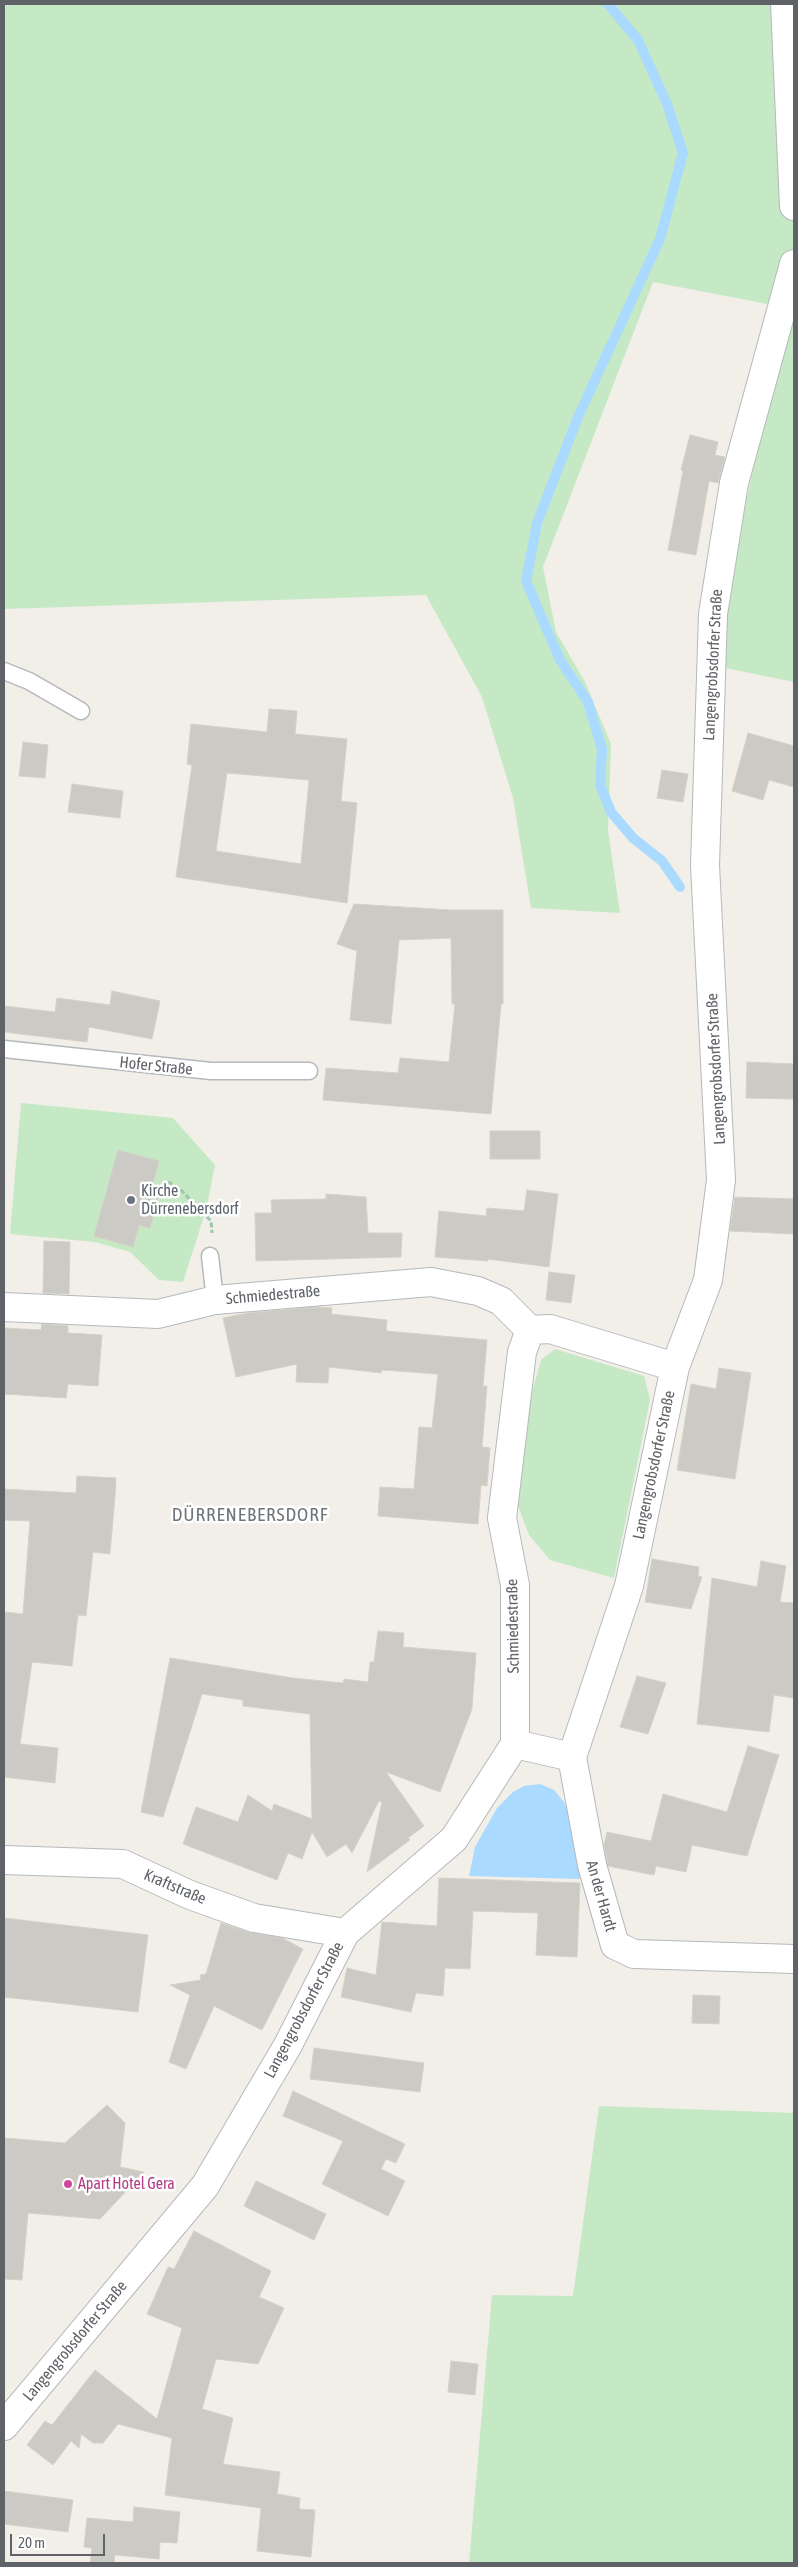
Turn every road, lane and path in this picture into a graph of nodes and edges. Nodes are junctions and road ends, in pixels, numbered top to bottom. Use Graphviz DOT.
graph roads {
  1 [pos="785,4"];
  2 [pos="794,206"];
  3 [pos="794,264"];
  4 [pos="4,671"];
  5 [pos="81,711"];
  6 [pos="4,1049"];
  7 [pos="309,1071"];
  8 [pos="168,1182"];
  9 [pos="210,1256"];
  10 [pos="215,1300"];
  11 [pos="4,1307"];
  12 [pos="530,1330"];
  13 [pos="675,1367"];
  14 [pos="515,1744"];
  15 [pos="572,1757"];
  16 [pos="4,1860"];
  17 [pos="345,1933"];
  18 [pos="794,1958"];
  19 [pos="4,2426"];
  1 -- 2 [label="street"];
  3 -- 13 [label="street, Langengrobsdorfer Straße"];
  4 -- 5 [label="lane"];
  6 -- 7 [label="lane, Hofer Straße"];
  8 -- 9 [label="path"];
  9 -- 10 [label="lane"];
  10 -- 11 [label="street, Schmiedestraße"];
  10 -- 12 [label="street, Schmiedestraße"];
  12 -- 13 [label="street"];
  12 -- 14 [label="street, Schmiedestraße"];
  13 -- 15 [label="street, Langengrobsdorfer Straße"];
  14 -- 15 [label="street"];
  14 -- 17 [label="street, Langengrobsdorfer Straße"];
  15 -- 18 [label="street, An der Hardt"];
  16 -- 17 [label="street, Kraftstraße"];
  17 -- 19 [label="street, Langengrobsdorfer Straße"];
}
